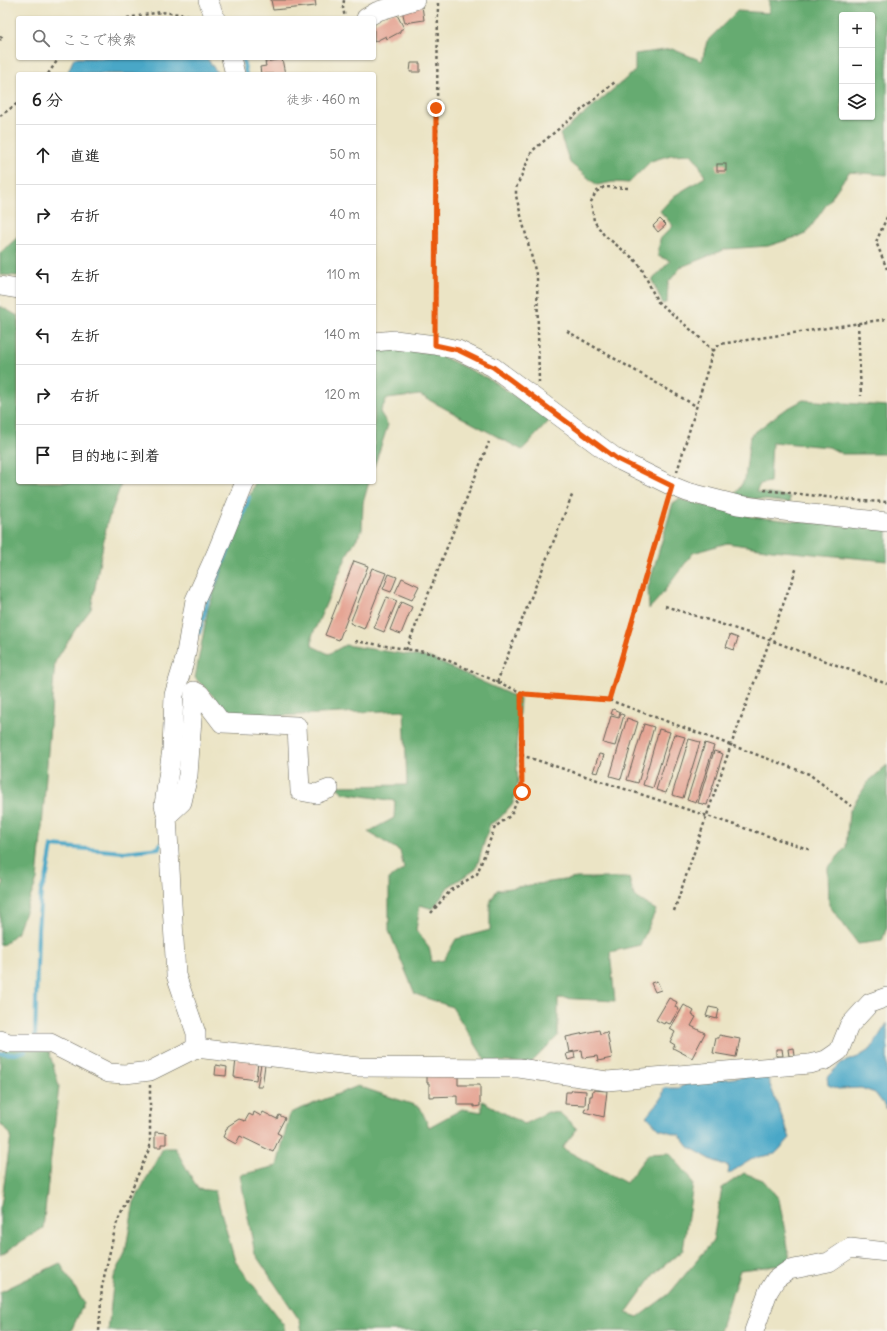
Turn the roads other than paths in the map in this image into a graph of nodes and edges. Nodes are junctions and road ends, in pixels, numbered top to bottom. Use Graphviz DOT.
graph roads {
  1 [pos="208,0"];
  2 [pos="415,0"];
  3 [pos="214,16"];
  4 [pos="369,16"];
  5 [pos="0,286"];
  6 [pos="16,289"];
  7 [pos="376,342"];
  8 [pos="244,484"];
  9 [pos="887,522"];
  10 [pos="329,789"];
  11 [pos="167,816"];
  12 [pos="887,997"];
  13 [pos="0,1040"];
  14 [pos="196,1048"];
  15 [pos="887,1252"];
  16 [pos="754,1331"];
  1 -- 3 [label="street"];
  2 -- 4 [label="street"];
  5 -- 6 [label="street"];
  7 -- 9 [label="street"];
  8 -- 11 [label="street"];
  10 -- 11 [label="street"];
  11 -- 14 [label="street"];
  12 -- 14 [label="street"];
  13 -- 14 [label="street"];
  15 -- 16 [label="street"];
}
